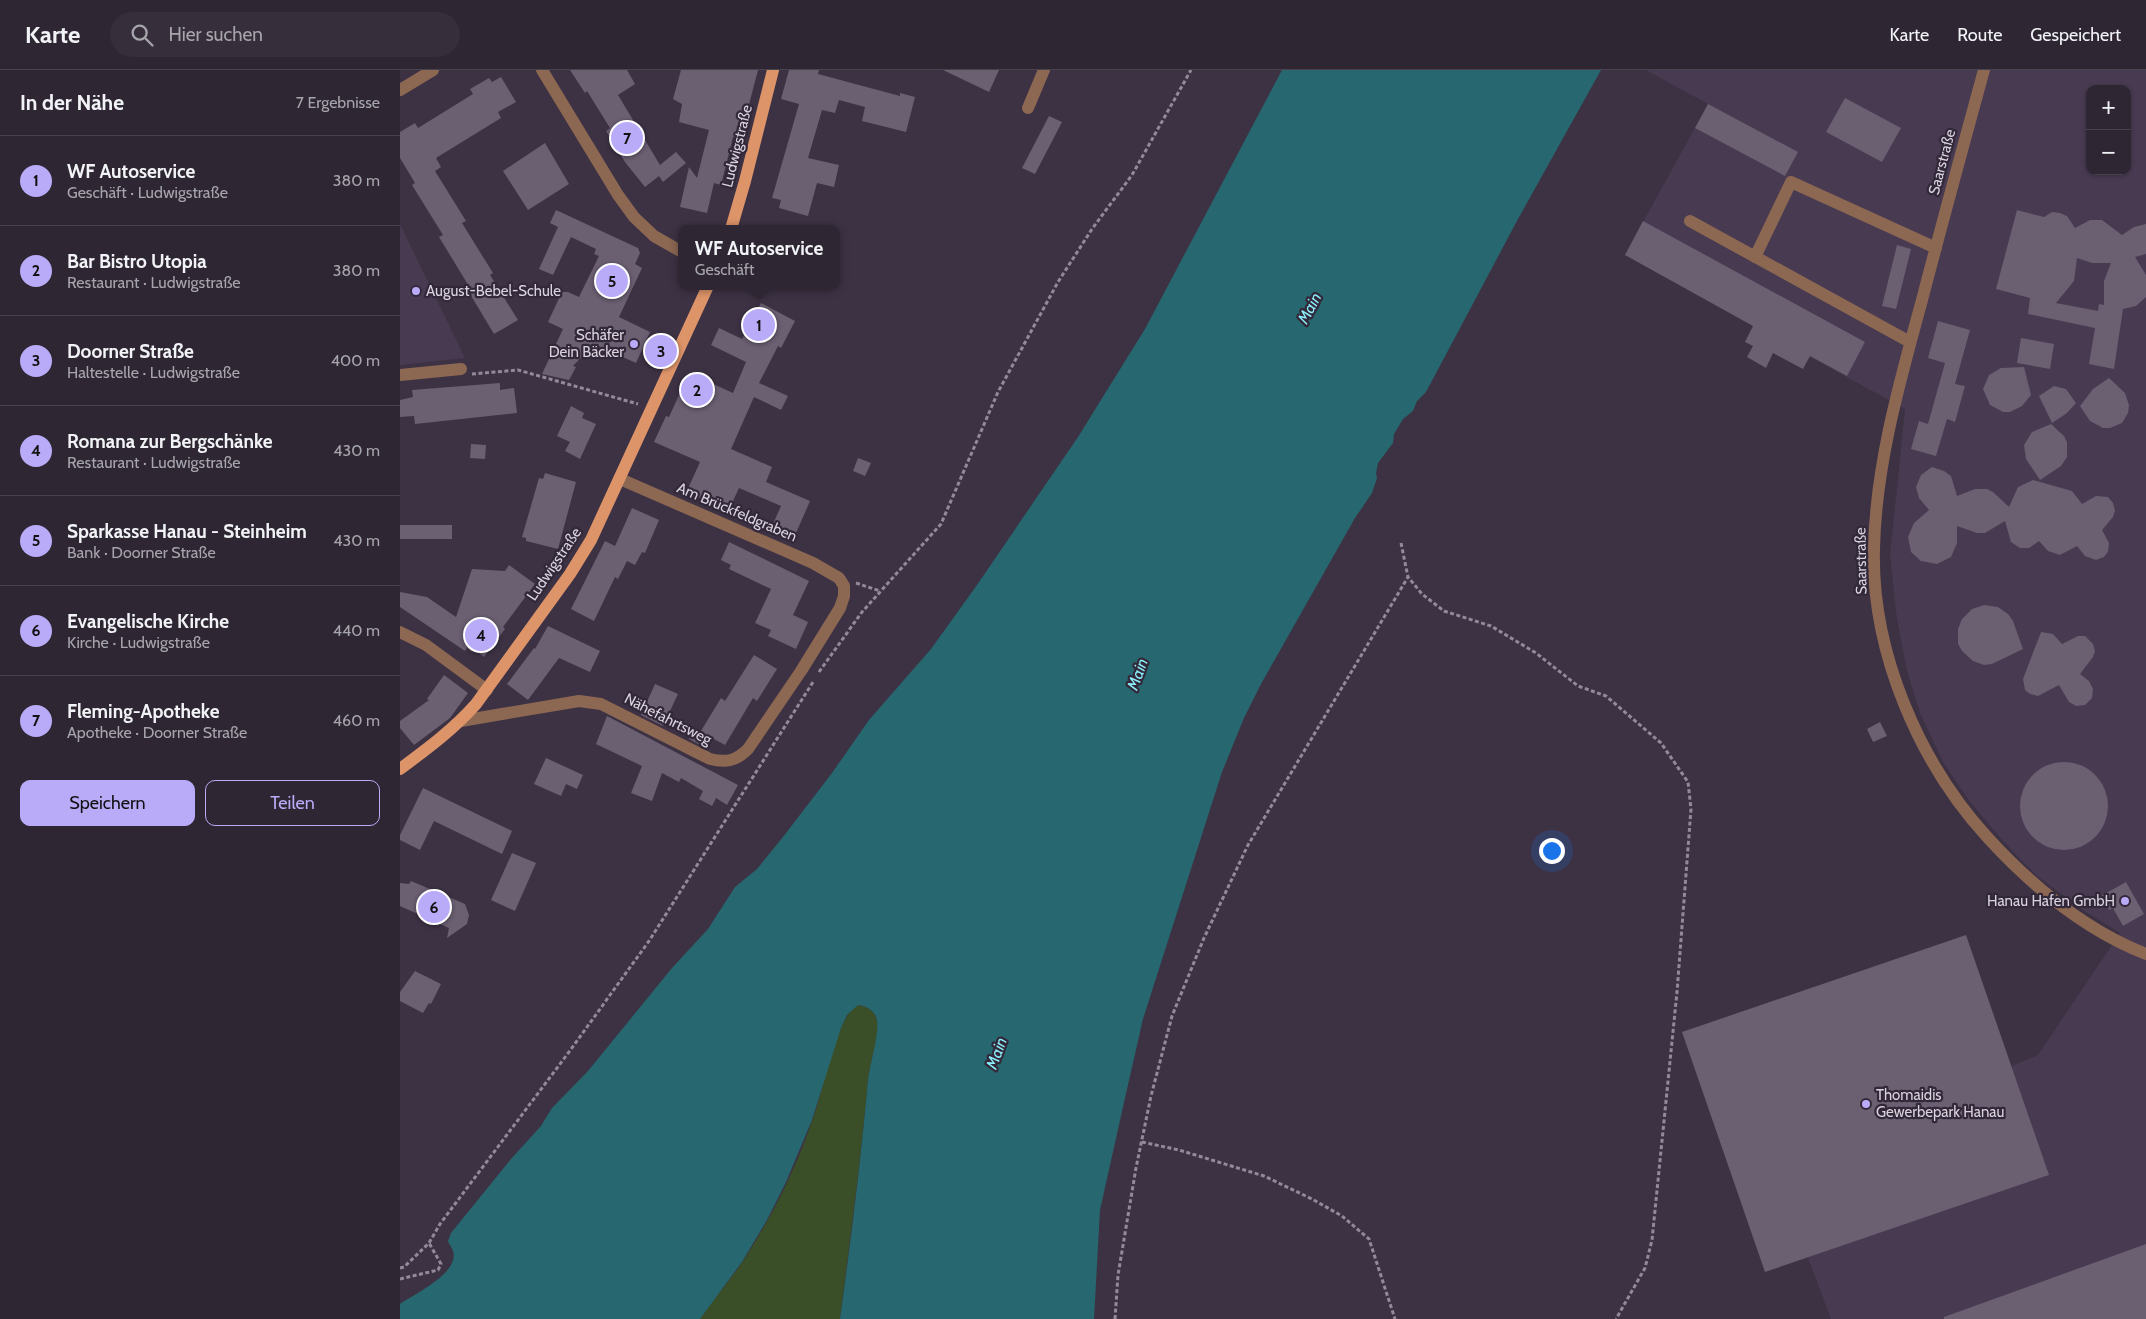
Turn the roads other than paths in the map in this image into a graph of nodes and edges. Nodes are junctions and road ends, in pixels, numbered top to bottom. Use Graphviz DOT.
graph roads {
  1 [pos="433,70"];
  2 [pos="542,70"];
  3 [pos="773,70"];
  4 [pos="1044,70"];
  5 [pos="1984,70"];
  6 [pos="400,90"];
  7 [pos="1028,108"];
  8 [pos="1690,221"];
  9 [pos="732,225"];
  10 [pos="1936,248"];
  11 [pos="678,250"];
  12 [pos="1755,257"];
  13 [pos="706,290"];
  14 [pos="1910,342"];
  15 [pos="461,369"];
  16 [pos="400,375"];
  17 [pos="620,479"];
  18 [pos="839,578"];
  19 [pos="400,632"];
  20 [pos="487,690"];
  21 [pos="461,721"];
  22 [pos="400,769"];
  23 [pos="2146,954"];
  1 -- 6 [label="street"];
  2 -- 11 [label="street"];
  3 -- 9 [label="main road, Ludwigstraße"];
  4 -- 7 [label="street"];
  5 -- 10 [label="street, Saarstraße"];
  8 -- 12 [label="street"];
  10 -- 12 [label="street"];
  10 -- 14 [label="street, Saarstraße"];
  12 -- 14 [label="street"];
  13 -- 17 [label="main road, Ludwigstraße"];
  14 -- 23 [label="street, Saarstraße"];
  15 -- 16 [label="street"];
  17 -- 18 [label="street, Am Brückfeldgraben"];
  17 -- 20 [label="main road, Ludwigstraße"];
  18 -- 21 [label="street, Nähefahrtsweg"];
  19 -- 20 [label="street"];
  20 -- 21 [label="main road, Ludwigstraße"];
  21 -- 22 [label="main road, Ludwigstraße"];
}
